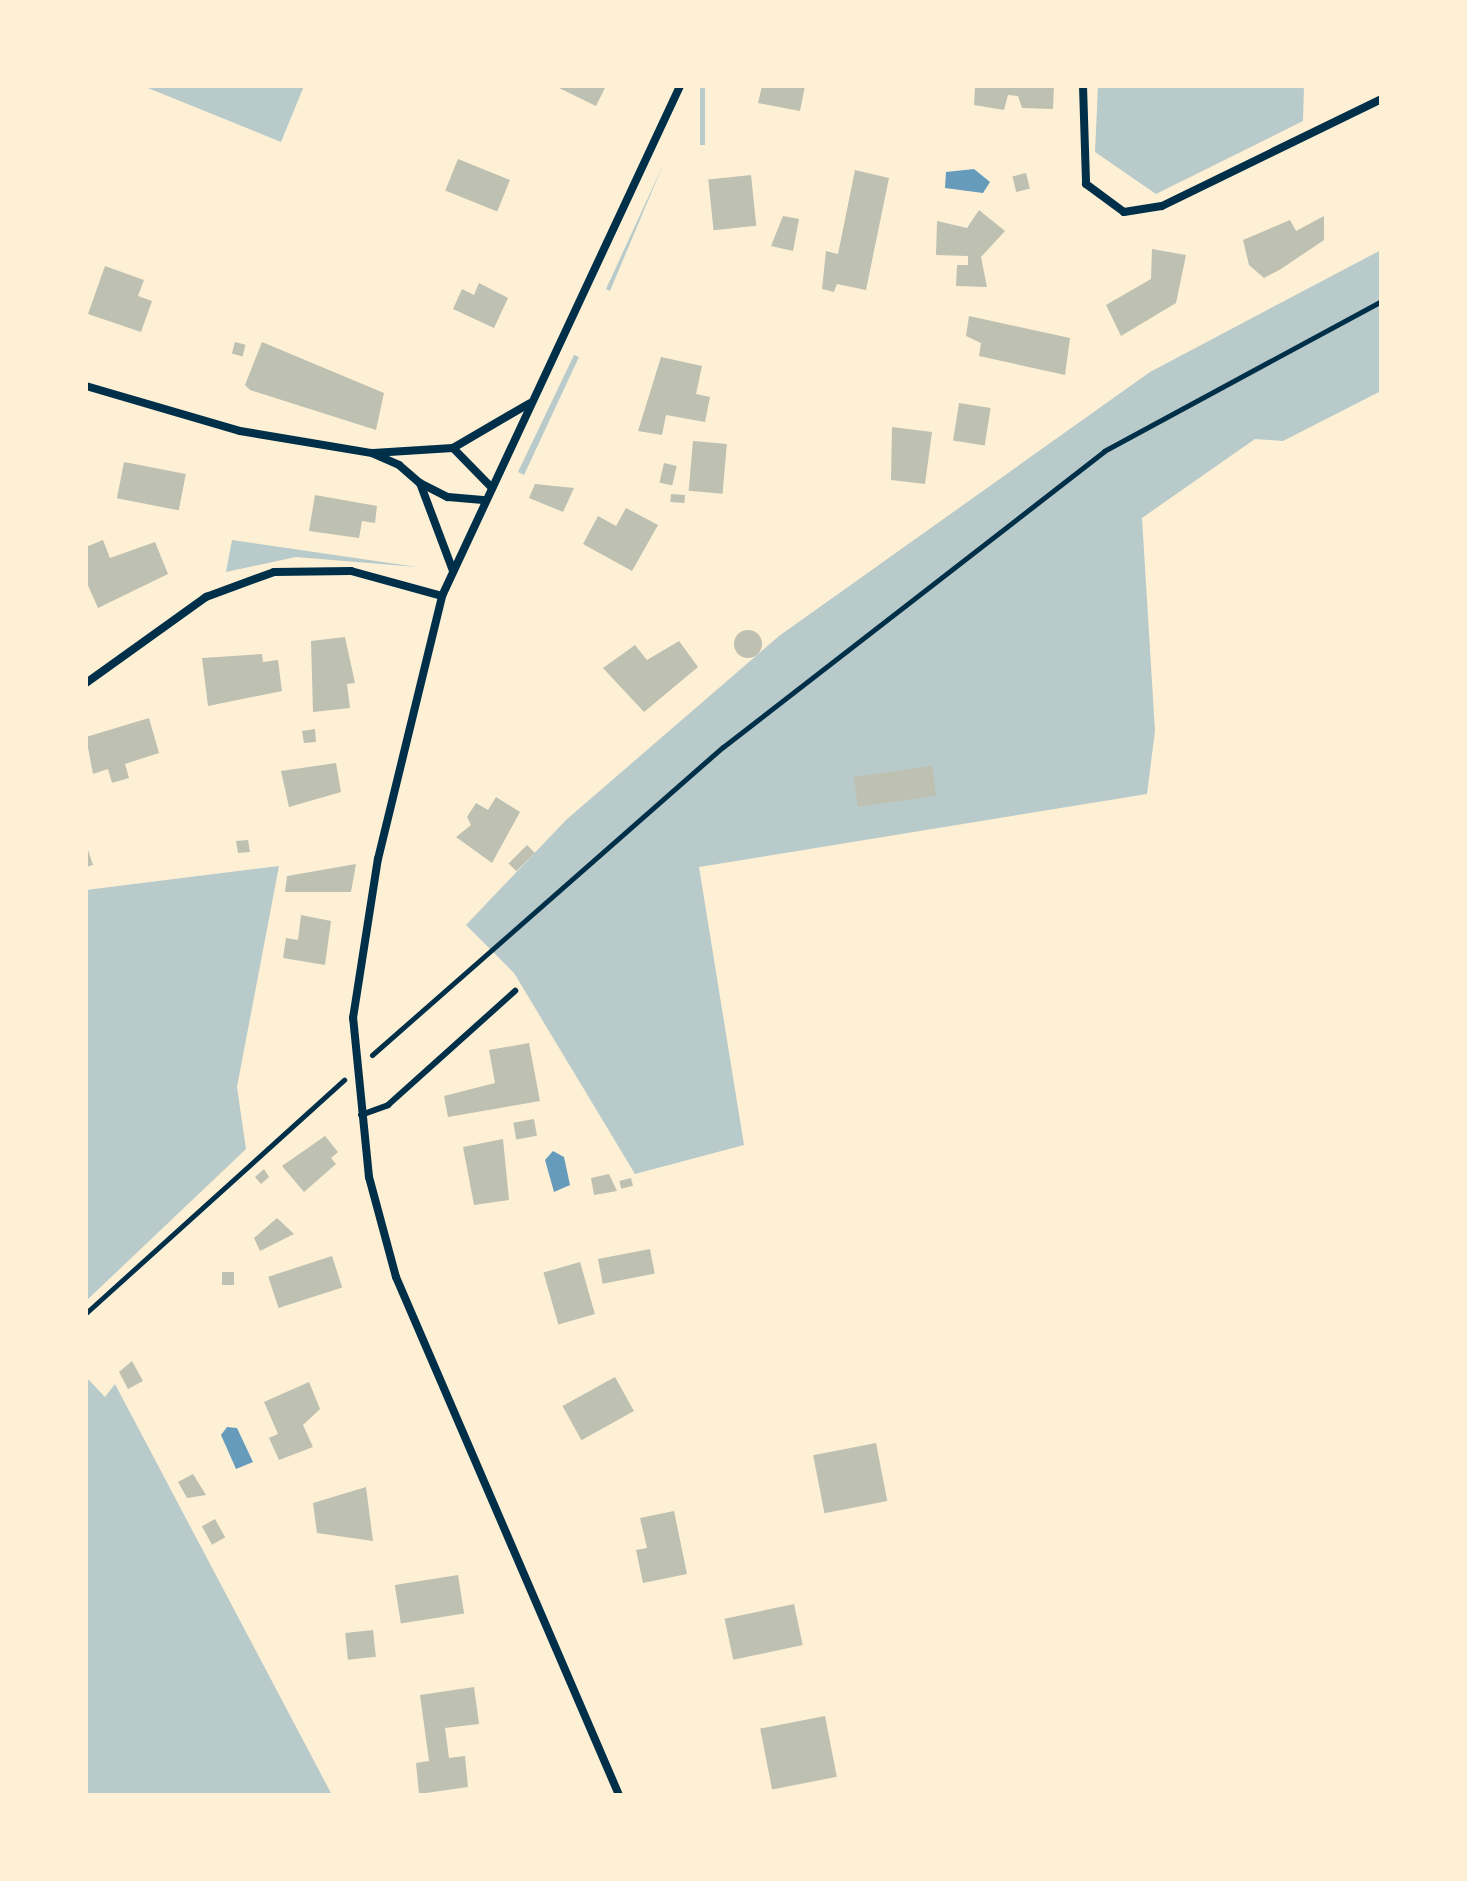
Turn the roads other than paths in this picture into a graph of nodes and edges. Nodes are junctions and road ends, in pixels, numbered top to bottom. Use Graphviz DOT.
graph roads {
  1 [pos="680,86"];
  2 [pos="1083,86"];
  3 [pos="1381,99"];
  4 [pos="86,386"];
  5 [pos="533,400"];
  6 [pos="453,448"];
  7 [pos="372,453"];
  8 [pos="420,483"];
  9 [pos="492,488"];
  10 [pos="486,500"];
  11 [pos="453,571"];
  12 [pos="442,596"];
  13 [pos="86,683"];
  14 [pos="515,991"];
  15 [pos="359,1115"];
  16 [pos="619,1795"];
  1 -- 5 [label="street"];
  2 -- 3 [label="street"];
  4 -- 7 [label="street"];
  5 -- 6 [label="street"];
  5 -- 9 [label="street"];
  6 -- 7 [label="street"];
  6 -- 9 [label="street"];
  7 -- 8 [label="street"];
  8 -- 10 [label="street"];
  8 -- 11 [label="street"];
  9 -- 10 [label="street"];
  10 -- 11 [label="street"];
  11 -- 12 [label="street"];
  12 -- 13 [label="street"];
  12 -- 15 [label="street"];
  14 -- 15 [label="lane"];
  15 -- 16 [label="street"];
}
